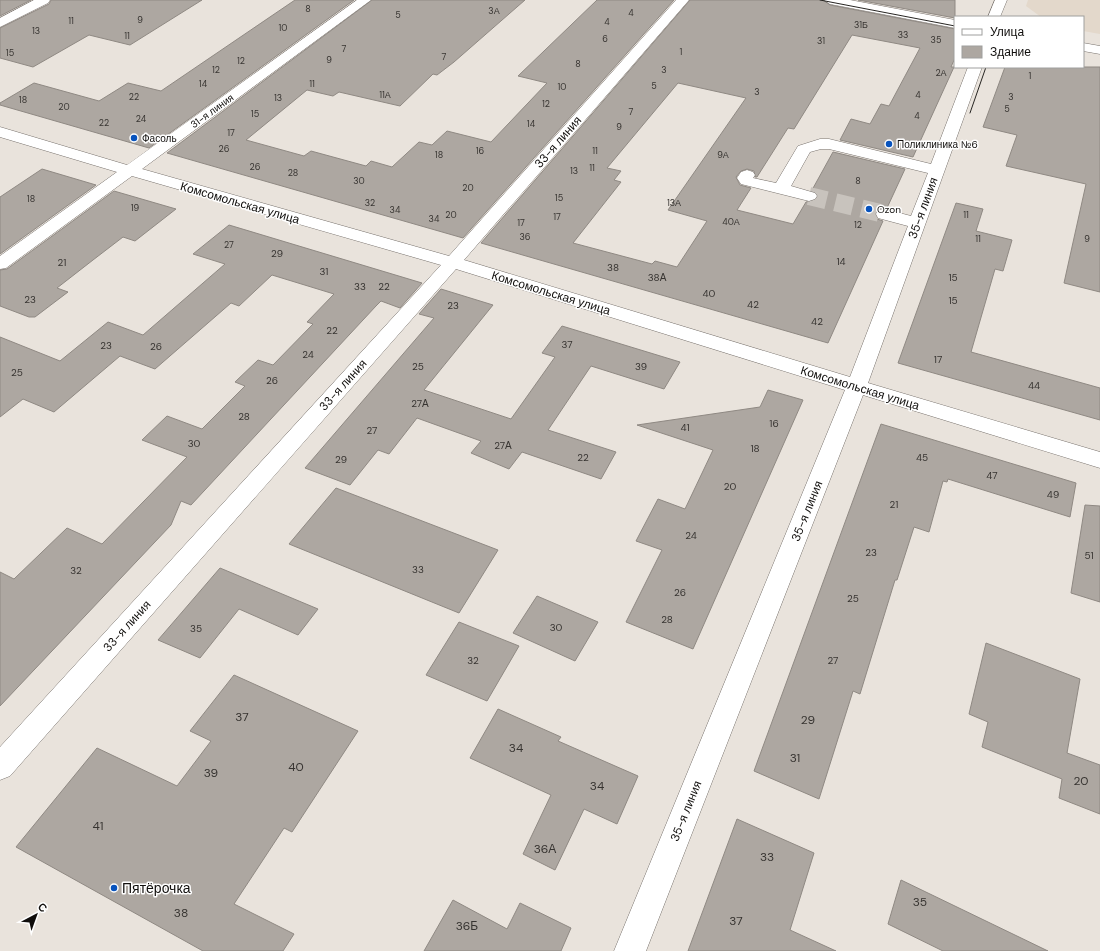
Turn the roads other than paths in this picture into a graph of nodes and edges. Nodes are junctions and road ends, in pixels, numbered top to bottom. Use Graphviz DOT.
graph roads {
  1 [pos="44,0"];
  2 [pos="365,0"];
  3 [pos="683,0"];
  4 [pos="830,0"];
  5 [pos="1001,0"];
  6 [pos="994,16"];
  7 [pos="0,23"];
  8 [pos="954,24"];
  9 [pos="1084,47"];
  10 [pos="1100,50"];
  11 [pos="975,68"];
  12 [pos="0,132"];
  13 [pos="937,170"];
  14 [pos="129,172"];
  15 [pos="747,175"];
  16 [pos="781,189"];
  17 [pos="809,196"];
  18 [pos="884,214"];
  19 [pos="917,223"];
  20 [pos="453,262"];
  21 [pos="0,264"];
  22 [pos="856,388"];
  23 [pos="1100,460"];
  24 [pos="0,767"];
  25 [pos="630,951"];
  1 -- 7 [label="street"];
  2 -- 14 [label="street, 31-я линия"];
  3 -- 20 [label="street, 33-я линия"];
  4 -- 8 [label="street"];
  5 -- 6 [label="street"];
  9 -- 10 [label="street"];
  11 -- 13 [label="street, 35-я линия"];
  12 -- 14 [label="street, Комсомольская улица"];
  13 -- 16 [label="street"];
  13 -- 19 [label="street, 35-я линия"];
  14 -- 20 [label="street, Комсомольская улица"];
  14 -- 21 [label="street, 31-я линия"];
  15 -- 16 [label="street"];
  16 -- 17 [label="street"];
  18 -- 19 [label="street"];
  19 -- 22 [label="street, 35-я линия"];
  20 -- 22 [label="street, Комсомольская улица"];
  20 -- 24 [label="street, 33-я линия"];
  22 -- 23 [label="street, Комсомольская улица"];
  22 -- 25 [label="street, 35-я линия"];
}
